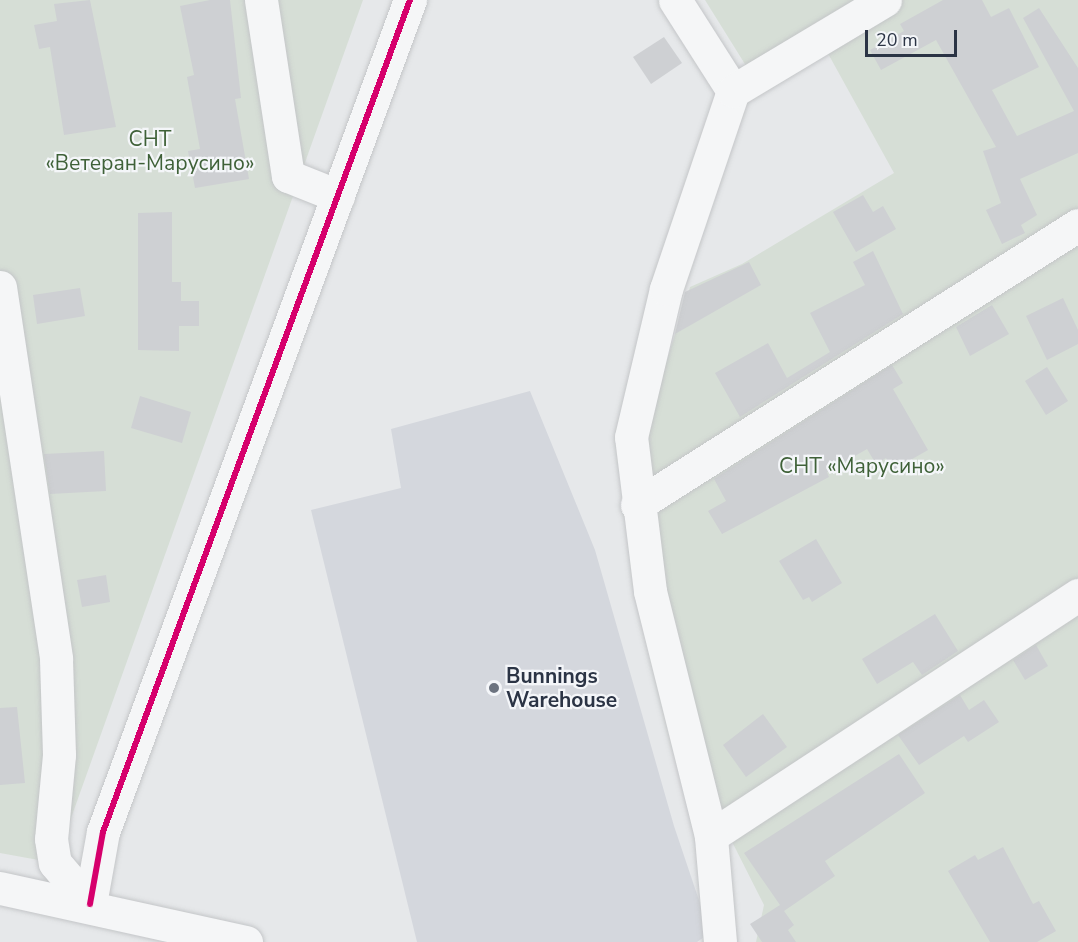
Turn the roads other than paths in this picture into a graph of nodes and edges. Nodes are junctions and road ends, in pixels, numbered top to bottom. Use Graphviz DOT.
graph roads {
  1 [pos="261,0"];
  2 [pos="410,0"];
  3 [pos="675,0"];
  4 [pos="885,0"];
  5 [pos="733,91"];
  6 [pos="338,196"];
  7 [pos="1078,225"];
  8 [pos="0,287"];
  9 [pos="637,505"];
  10 [pos="1078,595"];
  11 [pos="711,836"];
  12 [pos="0,888"];
  13 [pos="90,904"];
  14 [pos="246,942"];
  15 [pos="720,942"];
  1 -- 6 [label="street"];
  2 -- 6 [label="street"];
  3 -- 5 [label="street"];
  4 -- 5 [label="street"];
  5 -- 9 [label="street"];
  6 -- 13 [label="street"];
  7 -- 9 [label="street"];
  8 -- 13 [label="street"];
  9 -- 11 [label="street"];
  10 -- 11 [label="street"];
  11 -- 15 [label="street"];
  12 -- 13 [label="street"];
  13 -- 14 [label="street"];
}
